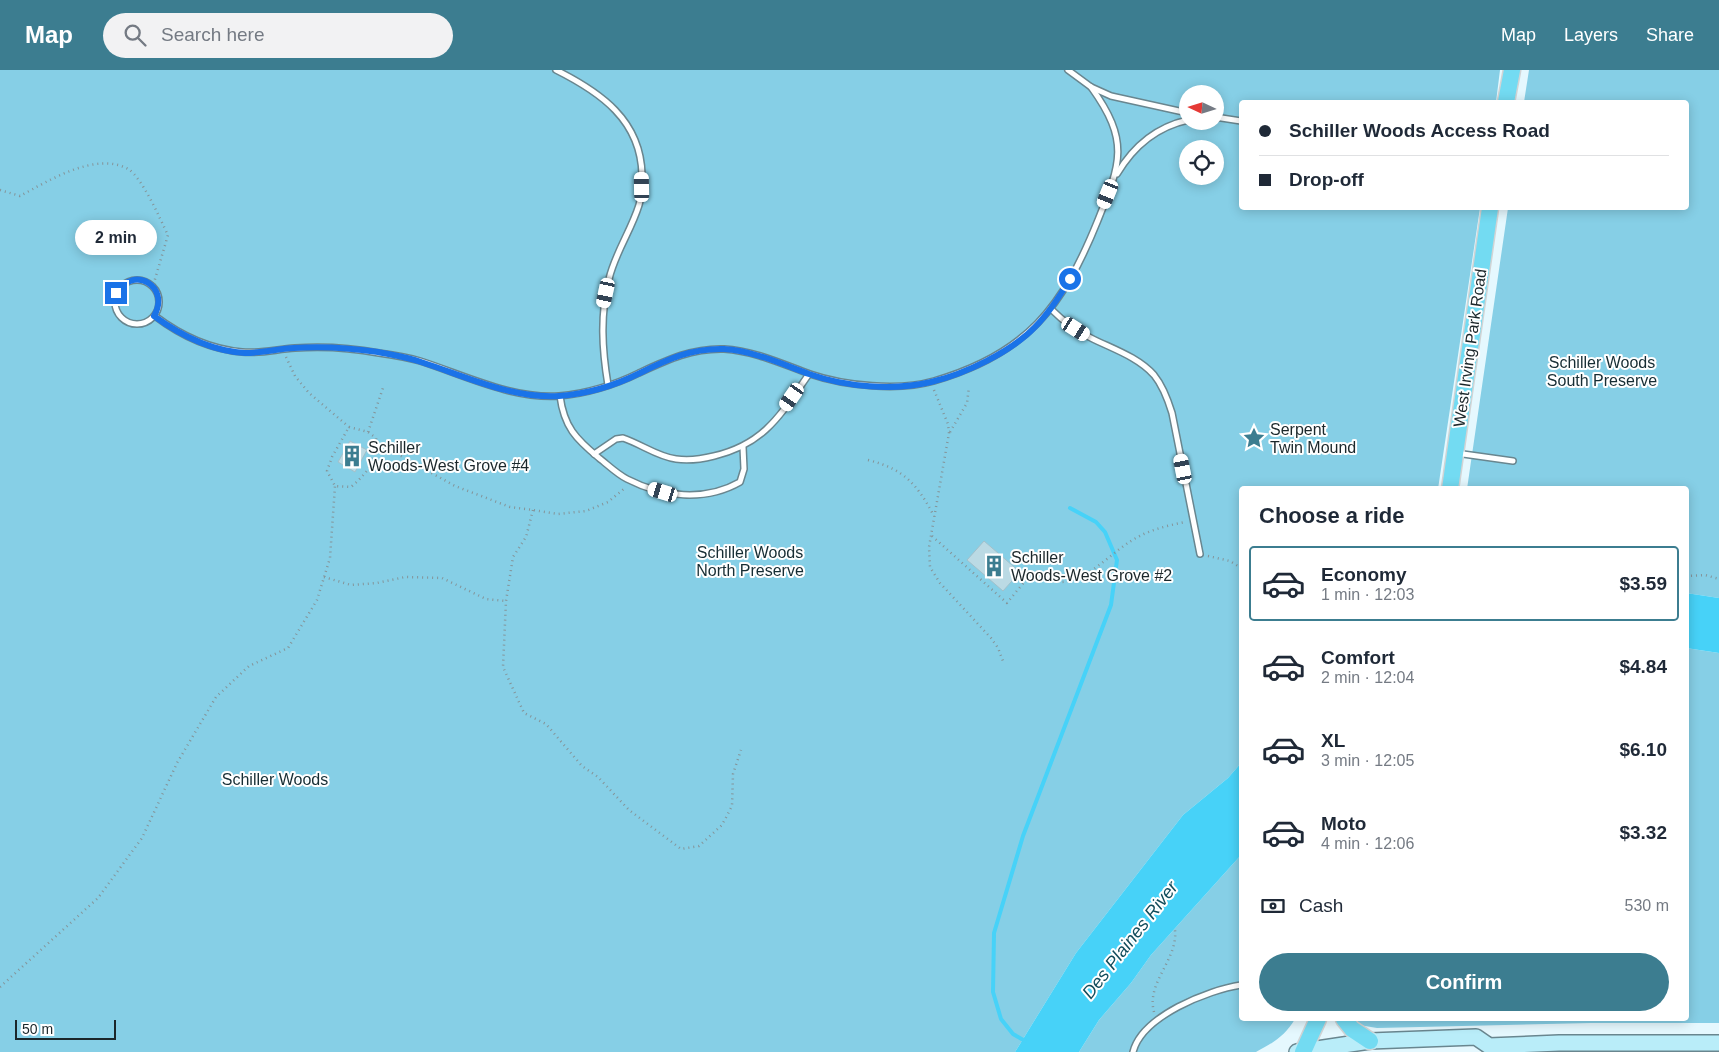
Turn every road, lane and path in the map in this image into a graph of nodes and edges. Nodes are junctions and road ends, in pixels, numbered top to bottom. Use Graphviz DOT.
graph roads {
  1 [pos="556,70"];
  2 [pos="1068,70"];
  3 [pos="1512,70"];
  4 [pos="1091,87"];
  5 [pos="1506,100"];
  6 [pos="1179,110"];
  7 [pos="1224,118"];
  8 [pos="1239,121"];
  9 [pos="1179,123"];
  10 [pos="1115,177"];
  11 [pos="0,190"];
  12 [pos="1490,210"];
  13 [pos="153,286"];
  14 [pos="1051,309"];
  15 [pos="154,316"];
  16 [pos="282,349"];
  17 [pos="809,374"];
  18 [pos="931,382"];
  19 [pos="384,385"];
  20 [pos="608,385"];
  21 [pos="969,387"];
  22 [pos="560,396"];
  23 [pos="349,427"];
  24 [pos="368,432"];
  25 [pos="949,433"];
  26 [pos="743,448"];
  27 [pos="377,450"];
  28 [pos="1455,453"];
  29 [pos="594,454"];
  30 [pos="868,460"];
  31 [pos="1513,461"];
  32 [pos="632,481"];
  33 [pos="335,486"];
  34 [pos="1450,486"];
  35 [pos="533,510"];
  36 [pos="934,516"];
  37 [pos="1193,520"];
  38 [pos="932,536"];
  39 [pos="1200,554"];
  40 [pos="1239,567"];
  41 [pos="1689,576"];
  42 [pos="324,577"];
  43 [pos="1719,579"];
  44 [pos="506,601"];
  45 [pos="1003,661"];
  46 [pos="741,750"];
  47 [pos="1175,930"];
  48 [pos="1239,986"];
  49 [pos="0,987"];
  50 [pos="1156,1021"];
  51 [pos="1317,1021"];
  52 [pos="1346,1021"];
  53 [pos="1370,1041"];
  54 [pos="1719,1043"];
  55 [pos="1628,1047"];
  56 [pos="1486,1050"];
  57 [pos="1302,1051"];
  58 [pos="1133,1052"];
  1 -- 20 [label="lane"];
  2 -- 4 [label="lane"];
  3 -- 5 [label="main road"];
  4 -- 6 [label="lane"];
  4 -- 10 [label="lane"];
  7 -- 8 [label="lane"];
  9 -- 10 [label="lane"];
  10 -- 14 [label="lane"];
  11 -- 13 [label="path"];
  12 -- 28 [label="main road, West Irving Park Road"];
  13 -- 15 [label="lane"];
  13 -- 15 [label="lane"];
  14 -- 18 [label="lane"];
  14 -- 37 [label="lane"];
  15 -- 16 [label="lane"];
  16 -- 22 [label="lane"];
  16 -- 23 [label="path"];
  17 -- 18 [label="lane"];
  17 -- 20 [label="lane"];
  17 -- 26 [label="lane"];
  18 -- 25 [label="path"];
  19 -- 24 [label="path"];
  20 -- 22 [label="lane"];
  21 -- 25 [label="path"];
  22 -- 29 [label="lane"];
  23 -- 24 [label="path"];
  23 -- 33 [label="path"];
  24 -- 27 [label="path"];
  25 -- 36 [label="path"];
  26 -- 29 [label="lane"];
  26 -- 32 [label="lane"];
  27 -- 33 [label="path"];
  27 -- 35 [label="path"];
  28 -- 31 [label="lane"];
  28 -- 34 [label="main road, West Irving Park Road"];
  29 -- 32 [label="lane"];
  30 -- 36 [label="path"];
  32 -- 35 [label="path"];
  33 -- 42 [label="path"];
  35 -- 44 [label="path"];
  36 -- 38 [label="path"];
  37 -- 38 [label="path"];
  37 -- 39 [label="lane"];
  38 -- 45 [label="path"];
  39 -- 40 [label="path"];
  41 -- 43 [label="path"];
  42 -- 44 [label="path"];
  42 -- 49 [label="path"];
  44 -- 46 [label="path"];
  47 -- 50 [label="path"];
  48 -- 50 [label="lane"];
  50 -- 58 [label="lane"];
  51 -- 57 [label="main road"];
  52 -- 53 [label="main road"];
  53 -- 56 [label="main road"];
  53 -- 57 [label="main road"];
  54 -- 55 [label="main road"];
  55 -- 56 [label="main road"];
}
